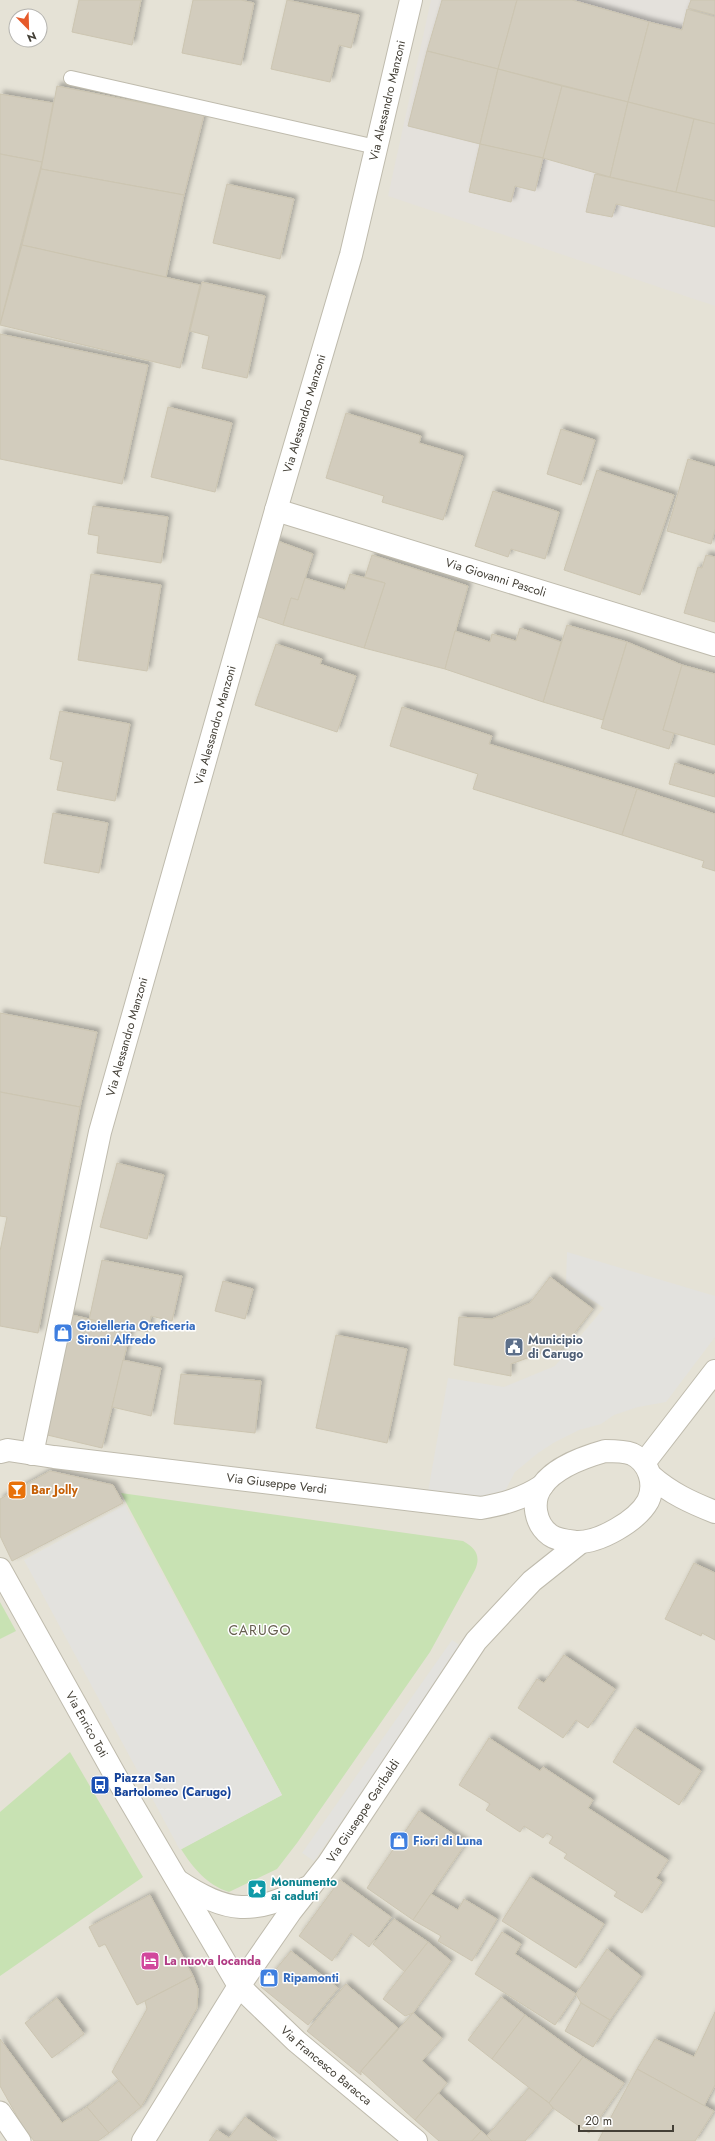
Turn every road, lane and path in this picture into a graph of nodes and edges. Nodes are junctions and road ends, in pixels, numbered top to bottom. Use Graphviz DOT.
graph roads {
  1 [pos="411,0"];
  2 [pos="71,78"];
  3 [pos="376,147"];
  4 [pos="276,510"];
  5 [pos="715,645"];
  6 [pos="715,1371"];
  7 [pos="677,1422"];
  8 [pos="3,1450"];
  9 [pos="620,1451"];
  10 [pos="32,1454"];
  11 [pos="647,1470"];
  12 [pos="542,1486"];
  13 [pos="687,1501"];
  14 [pos="715,1512"];
  15 [pos="638,1513"];
  16 [pos="581,1542"];
  17 [pos="0,1569"];
  18 [pos="176,1880"];
  19 [pos="311,1886"];
  20 [pos="239,1986"];
  21 [pos="0,2112"];
  22 [pos="20,2141"];
  23 [pos="143,2141"];
  24 [pos="416,2141"];
  1 -- 3 [label="street, Via Alessandro Manzoni"];
  2 -- 3 [label="lane"];
  3 -- 4 [label="street, Via Alessandro Manzoni"];
  4 -- 5 [label="street, Via Giovanni Pascoli"];
  4 -- 10 [label="street, Via Alessandro Manzoni"];
  6 -- 7 [label="street"];
  7 -- 9 [label="street"];
  7 -- 11 [label="street"];
  8 -- 10 [label="street, Via Giuseppe Verdi"];
  9 -- 11 [label="street"];
  9 -- 12 [label="street"];
  10 -- 12 [label="street, Via Giuseppe Verdi"];
  11 -- 13 [label="street"];
  11 -- 15 [label="street"];
  12 -- 16 [label="street"];
  13 -- 14 [label="street"];
  13 -- 15 [label="street"];
  15 -- 16 [label="street"];
  16 -- 19 [label="street, Via Giuseppe Garibaldi"];
  17 -- 18 [label="street, Via Enrico Toti"];
  18 -- 19 [label="street, Via Enrico Toti"];
  18 -- 20 [label="street, Via Enrico Toti"];
  19 -- 20 [label="street, Via Giuseppe Garibaldi"];
  20 -- 23 [label="street, Via Giuseppe Garibaldi"];
  20 -- 24 [label="street, Via Francesco Baracca"];
  21 -- 22 [label="street"];
}
